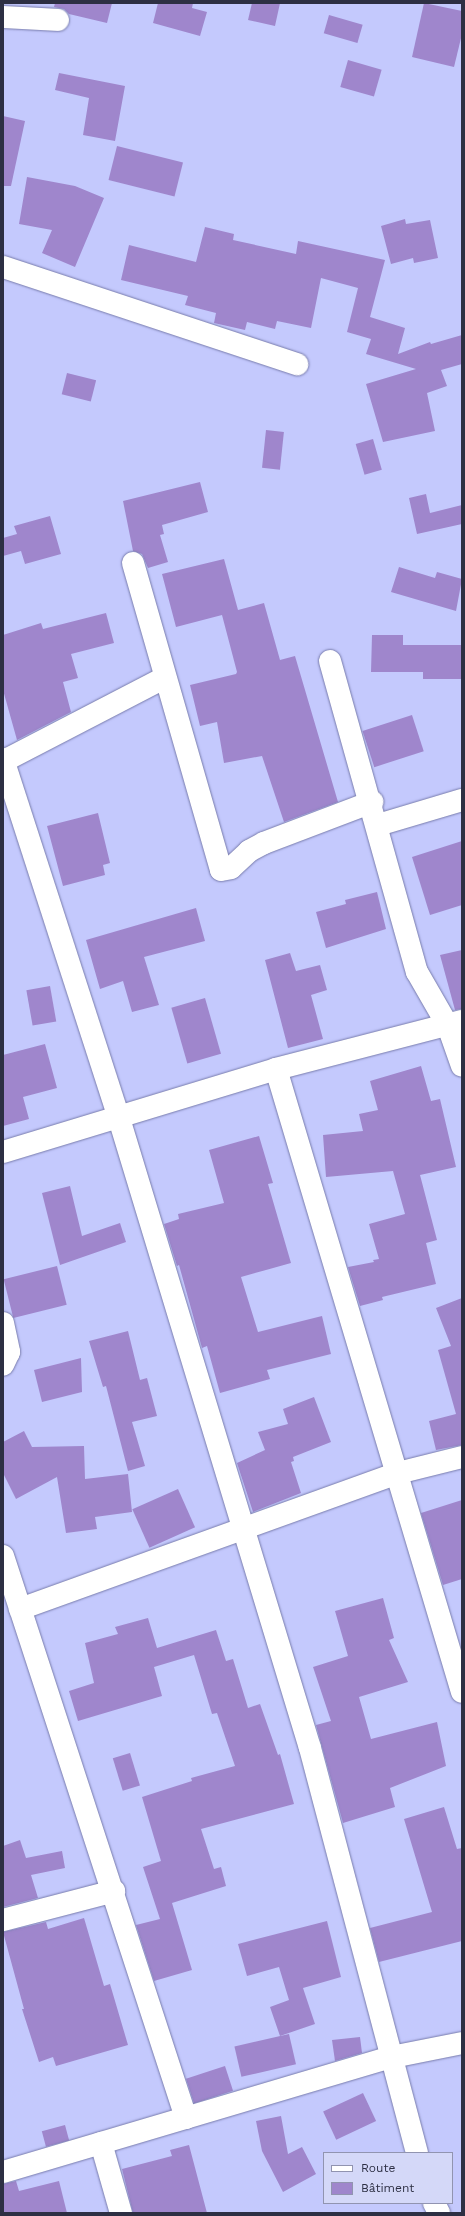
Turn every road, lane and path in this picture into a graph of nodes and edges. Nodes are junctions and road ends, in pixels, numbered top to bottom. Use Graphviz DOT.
graph roads {
  1 [pos="3,17"];
  2 [pos="58,20"];
  3 [pos="3,267"];
  4 [pos="297,364"];
  5 [pos="133,563"];
  6 [pos="330,661"];
  7 [pos="164,678"];
  8 [pos="3,760"];
  9 [pos="462,800"];
  10 [pos="372,802"];
  11 [pos="378,825"];
  12 [pos="455,1023"];
  13 [pos="462,1066"];
  14 [pos="276,1069"];
  15 [pos="118,1115"];
  16 [pos="3,1152"];
  17 [pos="3,1323"];
  18 [pos="3,1365"];
  19 [pos="462,1457"];
  20 [pos="398,1473"];
  21 [pos="242,1528"];
  22 [pos="3,1556"];
  23 [pos="20,1609"];
  24 [pos="462,1692"];
  25 [pos="114,1891"];
  26 [pos="3,1920"];
  27 [pos="462,2043"];
  28 [pos="392,2057"];
  29 [pos="186,2118"];
  30 [pos="102,2143"];
  31 [pos="417,2152"];
  32 [pos="3,2172"];
  33 [pos="434,2204"];
  34 [pos="121,2213"];
  35 [pos="439,2213"];
  1 -- 2 [label="street"];
  3 -- 4 [label="street"];
  5 -- 7 [label="street"];
  6 -- 10 [label="street"];
  7 -- 8 [label="street"];
  7 -- 10 [label="street"];
  8 -- 15 [label="street"];
  9 -- 11 [label="street"];
  10 -- 11 [label="street"];
  11 -- 12 [label="street"];
  12 -- 13 [label="street"];
  12 -- 14 [label="street"];
  14 -- 15 [label="street"];
  14 -- 20 [label="street"];
  15 -- 16 [label="street"];
  15 -- 21 [label="street"];
  17 -- 18 [label="street"];
  19 -- 20 [label="street"];
  20 -- 21 [label="street"];
  20 -- 24 [label="street"];
  21 -- 23 [label="street"];
  21 -- 28 [label="street"];
  22 -- 23 [label="street"];
  23 -- 25 [label="street"];
  25 -- 26 [label="street"];
  25 -- 29 [label="street"];
  27 -- 28 [label="street"];
  28 -- 29 [label="street"];
  28 -- 31 [label="street"];
  29 -- 30 [label="street"];
  30 -- 32 [label="street"];
  30 -- 34 [label="street"];
  33 -- 35 [label="street"];
}
